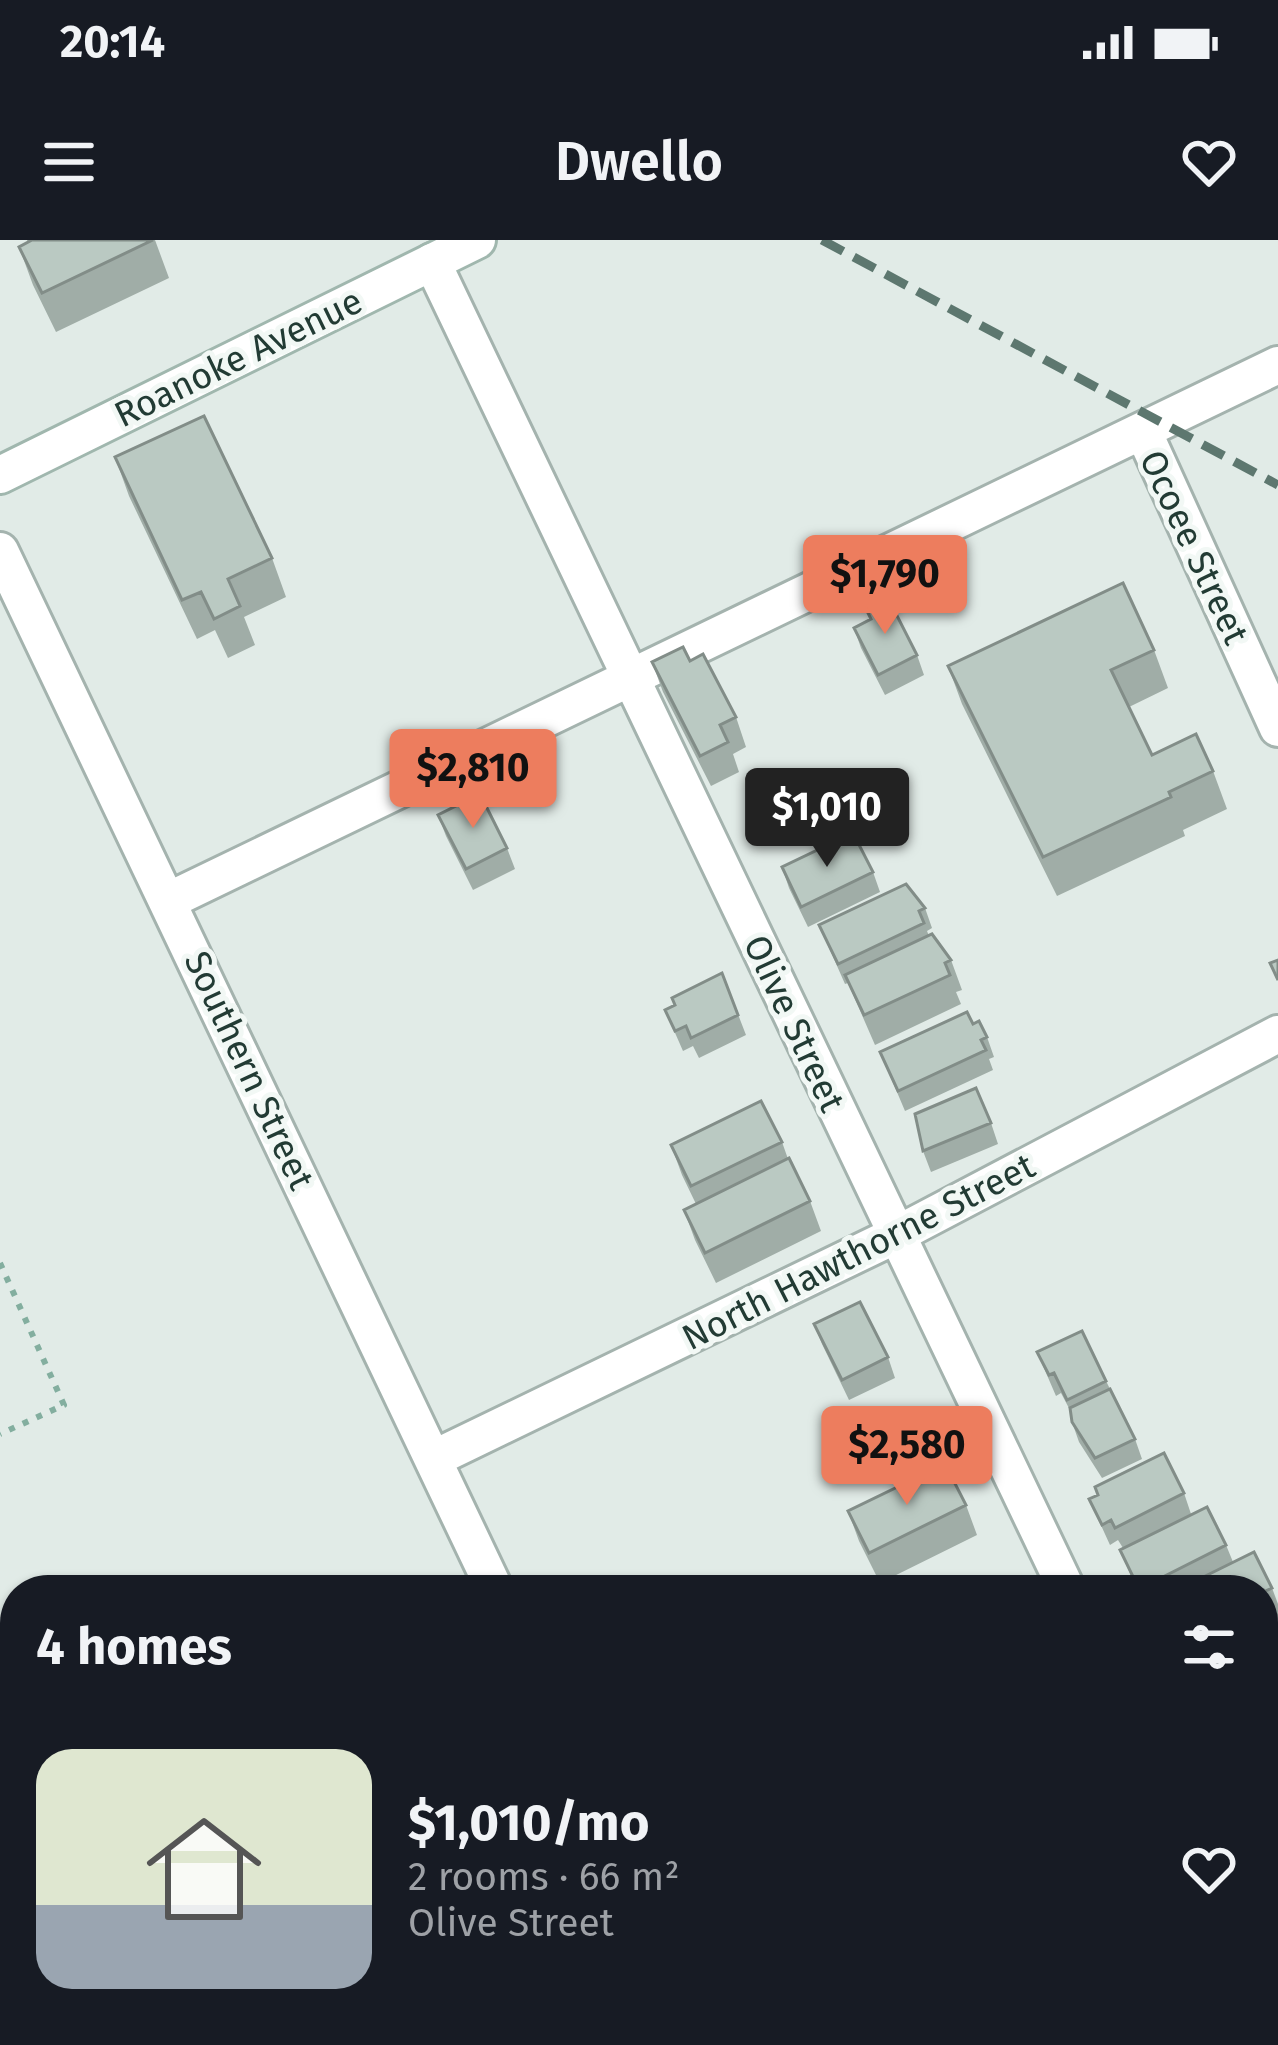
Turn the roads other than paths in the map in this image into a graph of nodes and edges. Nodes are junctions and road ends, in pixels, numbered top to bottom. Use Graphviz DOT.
graph roads {
  1 [pos="477,240"];
  2 [pos="432,262"];
  3 [pos="1278,365"];
  4 [pos="1142,431"];
  5 [pos="0,476"];
  6 [pos="0,551"];
  7 [pos="629,674"];
  8 [pos="1278,728"];
  9 [pos="170,900"];
  10 [pos="1278,1034"];
  11 [pos="896,1235"];
  12 [pos="434,1459"];
  13 [pos="488,1575"];
  14 [pos="1060,1575"];
  1 -- 2 [label="street, Roanoke Avenue"];
  2 -- 5 [label="street, Roanoke Avenue"];
  2 -- 7 [label="street, Olive Street"];
  3 -- 4 [label="street"];
  4 -- 7 [label="street"];
  4 -- 8 [label="street, Ocoee Street"];
  6 -- 9 [label="street, Southern Street"];
  7 -- 9 [label="street"];
  7 -- 11 [label="street, Olive Street"];
  9 -- 12 [label="street, Southern Street"];
  10 -- 11 [label="street, North Hawthorne Street"];
  11 -- 12 [label="street, North Hawthorne Street"];
  11 -- 14 [label="street, Olive Street"];
  12 -- 13 [label="street, Southern Street"];
}
